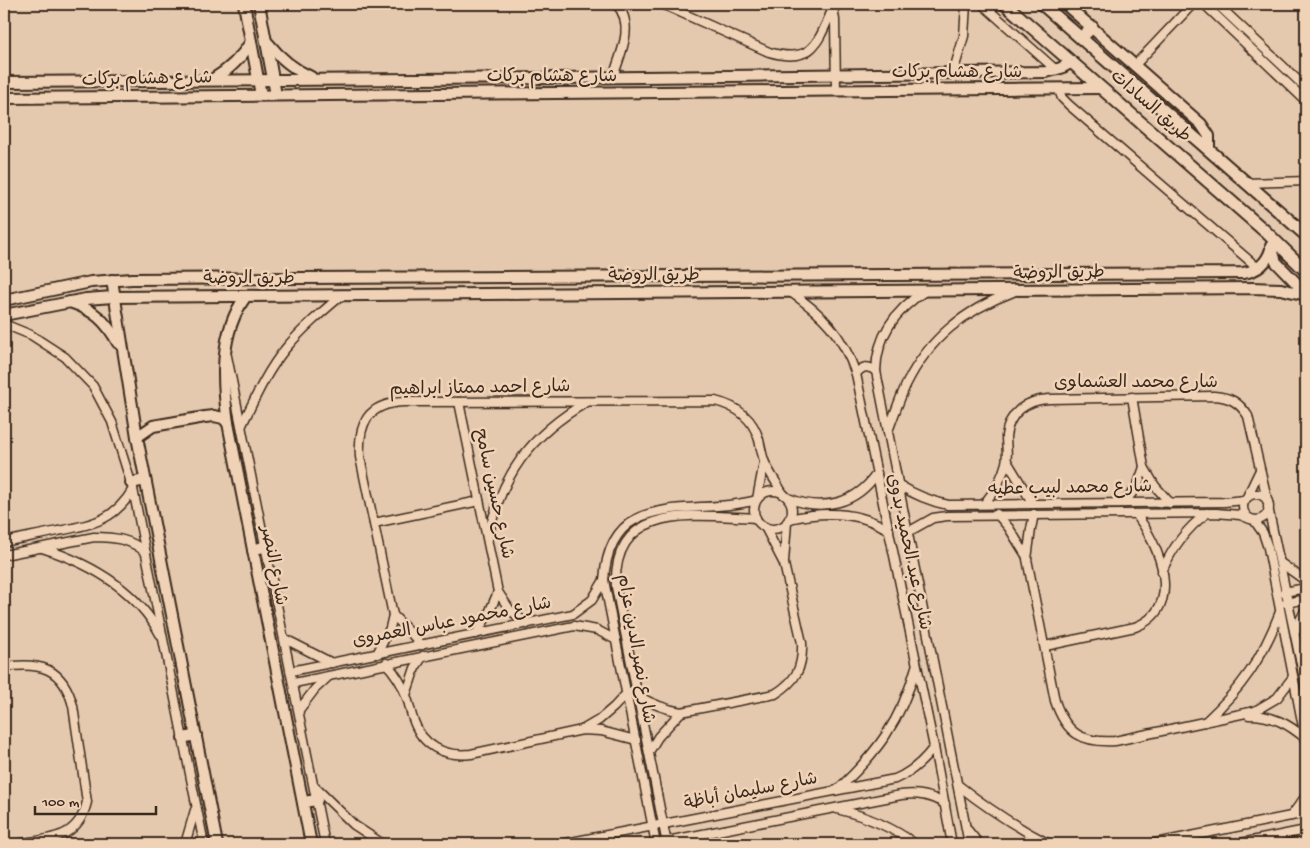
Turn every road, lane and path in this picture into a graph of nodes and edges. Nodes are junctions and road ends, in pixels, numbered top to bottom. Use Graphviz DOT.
graph roads {
  1 [pos="244,4"];
  2 [pos="259,4"];
  3 [pos="616,4"];
  4 [pos="662,4"];
  5 [pos="966,4"];
  6 [pos="982,4"];
  7 [pos="1005,4"];
  8 [pos="1042,4"];
  9 [pos="1065,4"];
  10 [pos="1204,4"];
  11 [pos="1217,4"];
  12 [pos="832,6"];
  13 [pos="1190,7"];
  14 [pos="1092,27"];
  15 [pos="1081,38"];
  16 [pos="266,41"];
  17 [pos="251,42"];
  18 [pos="1072,62"];
  19 [pos="1134,66"];
  20 [pos="1056,70"];
  21 [pos="953,73"];
  22 [pos="836,75"];
  23 [pos="613,77"];
  24 [pos="557,78"];
  25 [pos="258,79"];
  26 [pos="274,79"];
  27 [pos="314,79"];
  28 [pos="211,80"];
  29 [pos="35,81"];
  30 [pos="4,82"];
  31 [pos="1058,88"];
  32 [pos="1101,88"];
  33 [pos="1306,88"];
  34 [pos="836,90"];
  35 [pos="557,93"];
  36 [pos="261,95"];
  37 [pos="276,95"];
  38 [pos="35,97"];
  39 [pos="4,98"];
  40 [pos="1306,101"];
  41 [pos="1209,150"];
  42 [pos="1306,181"];
  43 [pos="1246,182"];
  44 [pos="1306,235"];
  45 [pos="1271,243"];
  46 [pos="1255,270"];
  47 [pos="1306,271"];
  48 [pos="1124,274"];
  49 [pos="1150,274"];
  50 [pos="549,277"];
  51 [pos="581,278"];
  52 [pos="197,279"];
  53 [pos="112,280"];
  54 [pos="1253,288"];
  55 [pos="1124,289"];
  56 [pos="1150,289"];
  57 [pos="789,291"];
  58 [pos="925,291"];
  59 [pos="1016,291"];
  60 [pos="549,293"];
  61 [pos="582,293"];
  62 [pos="1306,294"];
  63 [pos="342,295"];
  64 [pos="113,296"];
  65 [pos="197,296"];
  66 [pos="246,296"];
  67 [pos="4,300"];
  68 [pos="69,302"];
  69 [pos="4,315"];
  70 [pos="4,324"];
  71 [pos="226,347"];
  72 [pos="123,358"];
  73 [pos="876,371"];
  74 [pos="856,374"];
  75 [pos="1132,397"];
  76 [pos="589,401"];
  77 [pos="459,402"];
  78 [pos="228,423"];
  79 [pos="242,425"];
  80 [pos="888,431"];
  81 [pos="137,437"];
  82 [pos="1007,461"];
  83 [pos="764,462"];
  84 [pos="1144,467"];
  85 [pos="1260,470"];
  86 [pos="877,473"];
  87 [pos="145,480"];
  88 [pos="899,485"];
  89 [pos="132,486"];
  90 [pos="786,496"];
  91 [pos="1246,499"];
  92 [pos="757,500"];
  93 [pos="479,501"];
  94 [pos="1124,503"];
  95 [pos="1170,503"];
  96 [pos="984,504"];
  97 [pos="1032,504"];
  98 [pos="1268,505"];
  99 [pos="1206,513"];
  100 [pos="997,514"];
  101 [pos="1034,514"];
  102 [pos="1136,514"];
  103 [pos="756,518"];
  104 [pos="1252,519"];
  105 [pos="788,521"];
  106 [pos="374,523"];
  107 [pos="765,527"];
  108 [pos="889,530"];
  109 [pos="908,532"];
  110 [pos="4,542"];
  111 [pos="488,543"];
  112 [pos="266,546"];
  113 [pos="42,548"];
  114 [pos="253,550"];
  115 [pos="147,554"];
  116 [pos="4,555"];
  117 [pos="1027,559"];
  118 [pos="784,564"];
  119 [pos="1282,564"];
  120 [pos="1162,572"];
  121 [pos="604,580"];
  122 [pos="1306,581"];
  123 [pos="1306,588"];
  124 [pos="498,592"];
  125 [pos="1287,592"];
  126 [pos="1277,594"];
  127 [pos="1306,599"];
  128 [pos="1289,602"];
  129 [pos="1280,608"];
  130 [pos="1306,609"];
  131 [pos="573,614"];
  132 [pos="393,615"];
  133 [pos="527,624"];
  134 [pos="574,626"];
  135 [pos="1295,633"];
  136 [pos="476,634"];
  137 [pos="285,639"];
  138 [pos="164,640"];
  139 [pos="616,640"];
  140 [pos="422,645"];
  141 [pos="1045,646"];
  142 [pos="377,654"];
  143 [pos="423,656"];
  144 [pos="332,663"];
  145 [pos="386,663"];
  146 [pos="916,666"];
  147 [pos="4,667"];
  148 [pos="291,671"];
  149 [pos="333,674"];
  150 [pos="1293,677"];
  151 [pos="294,683"];
  152 [pos="938,685"];
  153 [pos="1306,688"];
  154 [pos="921,689"];
  155 [pos="626,692"];
  156 [pos="637,693"];
  157 [pos="406,695"];
  158 [pos="299,710"];
  159 [pos="681,712"];
  160 [pos="1242,715"];
  161 [pos="1204,723"];
  162 [pos="582,730"];
  163 [pos="196,735"];
  164 [pos="183,738"];
  165 [pos="636,740"];
  166 [pos="1306,740"];
  167 [pos="934,747"];
  168 [pos="649,752"];
  169 [pos="958,785"];
  170 [pos="314,786"];
  171 [pos="837,790"];
  172 [pos="194,796"];
  173 [pos="1306,796"];
  174 [pos="316,800"];
  175 [pos="303,802"];
  176 [pos="945,804"];
  177 [pos="835,808"];
  178 [pos="1306,813"];
  179 [pos="1290,816"];
  180 [pos="663,824"];
  181 [pos="653,826"];
  182 [pos="966,828"];
  183 [pos="1306,830"];
  184 [pos="1296,832"];
  185 [pos="1306,837"];
  186 [pos="667,843"];
  187 [pos="18,844"];
  188 [pos="185,844"];
  189 [pos="204,844"];
  190 [pos="217,844"];
  191 [pos="311,844"];
  192 [pos="325,844"];
  193 [pos="383,844"];
  194 [pos="561,844"];
  195 [pos="655,844"];
  196 [pos="915,844"];
  197 [pos="952,844"];
  198 [pos="969,844"];
  199 [pos="979,844"];
  200 [pos="1049,844"];
  201 [pos="1151,844"];
  202 [pos="1236,844"];
  1 -- 17 [label="street"];
  2 -- 16 [label="street"];
  3 -- 23 [label="street"];
  4 -- 12 [label="street"];
  5 -- 21 [label="street"];
  6 -- 20 [label="street"];
  7 -- 18 [label="main road, طريق السادات"];
  8 -- 15 [label="main road, طريق السادات"];
  9 -- 14 [label="street"];
  10 -- 40 [label="street"];
  11 -- 33 [label="street"];
  12 -- 22 [label="street"];
  13 -- 19 [label="street"];
  14 -- 15 [label="main road"];
  14 -- 19 [label="street"];
  15 -- 41 [label="main road, طريق السادات"];
  16 -- 26 [label="street"];
  16 -- 27 [label="street"];
  17 -- 25 [label="street"];
  17 -- 28 [label="street"];
  18 -- 20 [label="street, شارع هشام بركات"];
  18 -- 32 [label="main road, طريق السادات"];
  19 -- 41 [label="street"];
  20 -- 21 [label="street, شارع هشام بركات"];
  20 -- 31 [label="street"];
  21 -- 22 [label="street, شارع هشام بركات"];
  22 -- 23 [label="street, شارع هشام بركات"];
  22 -- 34 [label="street"];
  23 -- 24 [label="street, شارع هشام بركات"];
  24 -- 27 [label="street, شارع هشام بركات"];
  24 -- 35 [label="street"];
  25 -- 26 [label="street, شارع هشام بركات"];
  25 -- 28 [label="street, شارع هشام بركات"];
  25 -- 36 [label="street"];
  26 -- 27 [label="street, شارع هشام بركات"];
  26 -- 37 [label="street"];
  28 -- 29 [label="street, شارع هشام بركات"];
  29 -- 30 [label="street, شارع هشام بركات"];
  29 -- 38 [label="street"];
  31 -- 32 [label="street, شارع هشام بركات"];
  31 -- 34 [label="street, شارع هشام بركات"];
  31 -- 46 [label="street"];
  32 -- 45 [label="main road, طريق السادات"];
  34 -- 35 [label="street, شارع هشام بركات"];
  35 -- 37 [label="street, شارع هشام بركات"];
  36 -- 37 [label="street, شارع هشام بركات"];
  36 -- 38 [label="street, شارع هشام بركات"];
  38 -- 39 [label="street, شارع هشام بركات"];
  41 -- 43 [label="main road, طريق السادات"];
  42 -- 43 [label="street"];
  43 -- 44 [label="main road, طريق السادات"];
  45 -- 46 [label="street"];
  45 -- 47 [label="main road, طريق السادات"];
  45 -- 62 [label="street"];
  46 -- 49 [label="street, طريق الروضة"];
  46 -- 54 [label="street"];
  48 -- 49 [label="street, طريق الروضة"];
  48 -- 51 [label="street, طريق الروضة"];
  48 -- 55 [label="street"];
  49 -- 56 [label="street"];
  50 -- 51 [label="street, طريق الروضة"];
  50 -- 52 [label="street, طريق الروضة"];
  50 -- 60 [label="street"];
  51 -- 61 [label="street"];
  52 -- 53 [label="street, طريق الروضة"];
  52 -- 65 [label="street"];
  53 -- 64 [label="street"];
  53 -- 67 [label="street, طريق الروضة"];
  54 -- 56 [label="street, طريق الروضة"];
  54 -- 62 [label="street, طريق الروضة"];
  55 -- 56 [label="street, طريق الروضة"];
  55 -- 59 [label="street, طريق الروضة"];
  57 -- 58 [label="street, طريق الروضة"];
  57 -- 61 [label="street, طريق الروضة"];
  57 -- 74 [label="street, شارع عبد الحميد بدوى"];
  58 -- 59 [label="street, طريق الروضة"];
  58 -- 73 [label="street, شارع عبد الحميد بدوى"];
  59 -- 80 [label="street"];
  60 -- 61 [label="street, طريق الروضة"];
  60 -- 63 [label="street, طريق الروضة"];
  63 -- 66 [label="street, طريق الروضة"];
  63 -- 79 [label="street"];
  64 -- 65 [label="street, طريق الروضة"];
  64 -- 68 [label="street, طريق الروضة"];
  64 -- 72 [label="street"];
  65 -- 66 [label="street, طريق الروضة"];
  66 -- 71 [label="street, شارع النصر"];
  68 -- 69 [label="street, طريق الروضة"];
  68 -- 72 [label="street"];
  70 -- 89 [label="street"];
  71 -- 78 [label="street, شارع النصر"];
  71 -- 79 [label="street"];
  72 -- 81 [label="street"];
  73 -- 74 [label="street"];
  73 -- 80 [label="street, شارع عبد الحميد بدوى"];
  74 -- 86 [label="street, شارع عبد الحميد بدوى"];
  75 -- 82 [label="street, شارع محمد العشماوى"];
  75 -- 84 [label="street"];
  75 -- 85 [label="street, شارع محمد العشماوى"];
  76 -- 77 [label="street, شارع احمد ممتاز ابراهيم"];
  76 -- 83 [label="street, شارع احمد ممتاز ابراهيم"];
  76 -- 111 [label="street"];
  77 -- 93 [label="street, شارع حسين سامح"];
  77 -- 106 [label="street, شارع احمد ممتاز ابراهيم"];
  78 -- 81 [label="street"];
  78 -- 114 [label="street, شارع النصر"];
  79 -- 112 [label="street"];
  80 -- 88 [label="street, شارع عبد الحميد بدوى"];
  81 -- 87 [label="street"];
  82 -- 96 [label="street, شارع محمد العشماوى"];
  82 -- 97 [label="street, شارع محمد العشماوى"];
  83 -- 90 [label="street, شارع احمد ممتاز ابراهيم"];
  83 -- 92 [label="street, شارع احمد ممتاز ابراهيم"];
  84 -- 94 [label="street"];
  84 -- 95 [label="street"];
  85 -- 91 [label="street"];
  85 -- 98 [label="street, شارع محمد العشماوى"];
  86 -- 90 [label="street"];
  86 -- 108 [label="street, شارع عبد الحميد بدوى"];
  87 -- 89 [label="street"];
  87 -- 163 [label="street"];
  88 -- 96 [label="street, شارع محمد لبيب عطيه"];
  88 -- 109 [label="street, شارع عبد الحميد بدوى"];
  89 -- 110 [label="street"];
  89 -- 115 [label="street"];
  90 -- 92 [label="street"];
  90 -- 105 [label="street"];
  91 -- 95 [label="street, شارع محمد لبيب عطيه"];
  91 -- 98 [label="street"];
  91 -- 104 [label="street"];
  92 -- 103 [label="street"];
  92 -- 121 [label="street, شارع نصر الدين عزام"];
  93 -- 106 [label="street"];
  93 -- 111 [label="street, شارع حسين سامح"];
  94 -- 95 [label="street, شارع محمد لبيب عطيه"];
  94 -- 97 [label="street, شارع محمد لبيب عطيه"];
  96 -- 97 [label="street, شارع محمد لبيب عطيه"];
  98 -- 104 [label="street"];
  98 -- 119 [label="street, شارع محمد العشماوى"];
  99 -- 102 [label="street, شارع محمد لبيب عطيه"];
  99 -- 104 [label="street, شارع محمد لبيب عطيه"];
  99 -- 120 [label="street"];
  100 -- 101 [label="street, شارع محمد لبيب عطيه"];
  100 -- 109 [label="street, شارع محمد لبيب عطيه"];
  100 -- 117 [label="street"];
  101 -- 102 [label="street, شارع محمد لبيب عطيه"];
  101 -- 117 [label="street"];
  102 -- 120 [label="street"];
  103 -- 107 [label="street"];
  103 -- 156 [label="street, شارع نصر الدين عزام"];
  104 -- 126 [label="street"];
  105 -- 107 [label="street"];
  105 -- 108 [label="street"];
  105 -- 118 [label="street"];
  106 -- 132 [label="street, شارع احمد ممتاز ابراهيم"];
  107 -- 118 [label="street"];
  108 -- 146 [label="street, شارع عبد الحميد بدوى"];
  109 -- 152 [label="street, شارع عبد الحميد بدوى"];
  111 -- 124 [label="street, شارع حسين سامح"];
  112 -- 114 [label="street"];
  112 -- 137 [label="street"];
  113 -- 115 [label="street"];
  113 -- 116 [label="street"];
  113 -- 138 [label="street"];
  114 -- 175 [label="street, شارع النصر"];
  115 -- 138 [label="street"];
  117 -- 141 [label="street"];
  118 -- 159 [label="street"];
  119 -- 122 [label="street"];
  119 -- 125 [label="street, شارع محمد العشماوى"];
  120 -- 141 [label="street"];
  121 -- 131 [label="street, شارع محمود عباس العمروى"];
  121 -- 139 [label="street, شارع نصر الدين عزام"];
  123 -- 125 [label="street"];
  124 -- 133 [label="street, شارع حسين سامح"];
  124 -- 136 [label="street"];
  125 -- 126 [label="street"];
  125 -- 128 [label="street, شارع محمد العشماوى"];
  126 -- 129 [label="street"];
  127 -- 128 [label="street"];
  128 -- 129 [label="street"];
  128 -- 135 [label="street, شارع محمد العشماوى"];
  129 -- 150 [label="street"];
  129 -- 161 [label="street"];
  130 -- 135 [label="street"];
  131 -- 133 [label="street, شارع محمود عباس العمروى"];
  131 -- 134 [label="street"];
  132 -- 140 [label="street"];
  132 -- 142 [label="street"];
  133 -- 136 [label="street, شارع محمود عباس العمروى"];
  134 -- 139 [label="street, شارع محمود عباس العمروى"];
  134 -- 143 [label="street, شارع محمود عباس العمروى"];
  135 -- 153 [label="street, شارع محمد العشماوى"];
  136 -- 140 [label="street, شارع محمود عباس العمروى"];
  137 -- 144 [label="street"];
  137 -- 148 [label="street"];
  138 -- 164 [label="street"];
  139 -- 155 [label="street, شارع نصر الدين عزام"];
  140 -- 142 [label="street, شارع محمود عباس العمروى"];
  141 -- 161 [label="street"];
  142 -- 144 [label="street, شارع محمود عباس العمروى"];
  143 -- 145 [label="street, شارع محمود عباس العمروى"];
  143 -- 157 [label="street"];
  144 -- 148 [label="street, شارع محمود عباس العمروى"];
  145 -- 149 [label="street, شارع محمود عباس العمروى"];
  145 -- 157 [label="street"];
  146 -- 154 [label="street, شارع عبد الحميد بدوى"];
  146 -- 171 [label="street"];
  147 -- 187 [label="street"];
  148 -- 151 [label="street"];
  149 -- 151 [label="street, شارع محمود عباس العمروى"];
  149 -- 158 [label="street"];
  150 -- 160 [label="street"];
  150 -- 166 [label="street"];
  151 -- 158 [label="street"];
  152 -- 154 [label="street"];
  152 -- 169 [label="street, شارع عبد الحميد بدوى"];
  154 -- 167 [label="street, شارع عبد الحميد بدوى"];
  155 -- 156 [label="street"];
  155 -- 162 [label="street"];
  155 -- 165 [label="street, شارع نصر الدين عزام"];
  156 -- 159 [label="street"];
  156 -- 168 [label="street, شارع نصر الدين عزام"];
  157 -- 162 [label="street"];
  158 -- 170 [label="street"];
  159 -- 168 [label="street"];
  160 -- 161 [label="street"];
  160 -- 166 [label="street"];
  162 -- 165 [label="street"];
  163 -- 164 [label="street"];
  163 -- 190 [label="street"];
  164 -- 172 [label="street"];
  165 -- 181 [label="street, شارع نصر الدين عزام"];
  167 -- 171 [label="street, شارع سليمان أباظة"];
  167 -- 176 [label="street, شارع عبد الحميد بدوى"];
  168 -- 180 [label="street, شارع نصر الدين عزام"];
  169 -- 182 [label="street, شارع عبد الحميد بدوى"];
  169 -- 200 [label="street"];
  170 -- 174 [label="street"];
  170 -- 193 [label="street"];
  171 -- 180 [label="street, شارع سليمان أباظة"];
  172 -- 188 [label="street"];
  172 -- 189 [label="street"];
  173 -- 179 [label="street"];
  174 -- 175 [label="street"];
  174 -- 192 [label="street"];
  175 -- 191 [label="street, شارع النصر"];
  176 -- 177 [label="street, شارع سليمان أباظة"];
  176 -- 197 [label="street, شارع عبد الحميد بدوى"];
  177 -- 186 [label="street, شارع سليمان أباظة"];
  177 -- 196 [label="street"];
  178 -- 179 [label="street"];
  179 -- 201 [label="street"];
  180 -- 181 [label="street, شارع سليمان أباظة"];
  180 -- 186 [label="street, شارع نصر الدين عزام"];
  181 -- 194 [label="street, شارع سليمان أباظة"];
  181 -- 195 [label="street, شارع نصر الدين عزام"];
  182 -- 198 [label="street, شارع عبد الحميد بدوى"];
  182 -- 199 [label="street"];
  183 -- 184 [label="street"];
  184 -- 185 [label="street"];
  184 -- 202 [label="street"];
  186 -- 195 [label="street, شارع سليمان أباظة"];
}
